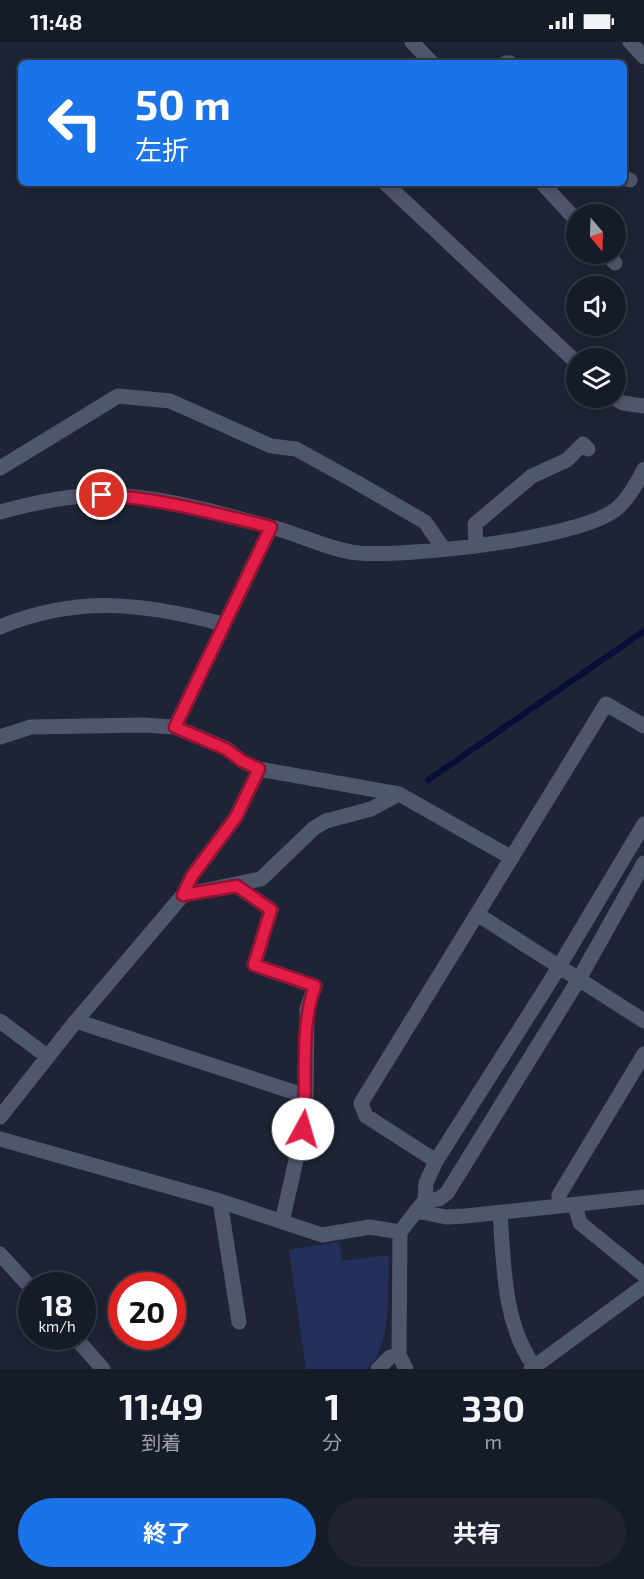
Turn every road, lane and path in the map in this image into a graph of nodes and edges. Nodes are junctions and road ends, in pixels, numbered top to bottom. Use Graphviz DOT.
graph roads {
  1 [pos="412,42"];
  2 [pos="630,42"];
  3 [pos="644,57"];
  4 [pos="429,60"];
  5 [pos="388,186"];
  6 [pos="545,186"];
  7 [pos="566,209"];
  8 [pos="566,352"];
  9 [pos="626,403"];
  10 [pos="644,406"];
  11 [pos="588,449"];
  12 [pos="0,468"];
  13 [pos="644,469"];
  14 [pos="0,512"];
  15 [pos="271,527"];
  16 [pos="476,545"];
  17 [pos="443,548"];
  18 [pos="223,624"];
  19 [pos="0,627"];
  20 [pos="644,726"];
  21 [pos="175,727"];
  22 [pos="0,737"];
  23 [pos="259,769"];
  24 [pos="399,794"];
  25 [pos="644,824"];
  26 [pos="512,858"];
  27 [pos="644,863"];
  28 [pos="237,886"];
  29 [pos="183,895"];
  30 [pos="477,914"];
  31 [pos="560,966"];
  32 [pos="579,979"];
  33 [pos="0,1021"];
  34 [pos="76,1021"];
  35 [pos="644,1021"];
  36 [pos="644,1054"];
  37 [pos="48,1057"];
  38 [pos="306,1096"];
  39 [pos="0,1117"];
  40 [pos="0,1139"];
  41 [pos="436,1161"];
  42 [pos="644,1197"];
  43 [pos="220,1201"];
  44 [pos="421,1205"];
  45 [pos="559,1205"];
  46 [pos="575,1206"];
  47 [pos="500,1213"];
  48 [pos="282,1222"];
  49 [pos="400,1232"];
  50 [pos="0,1254"];
  51 [pos="18,1274"];
  52 [pos="644,1275"];
  53 [pos="644,1286"];
  54 [pos="238,1322"];
  55 [pos="86,1350"];
  56 [pos="399,1354"];
  57 [pos="533,1368"];
  58 [pos="103,1369"];
  59 [pos="378,1369"];
  60 [pos="406,1369"];
  1 -- 4 [label="street"];
  2 -- 3 [label="street"];
  5 -- 8 [label="street"];
  6 -- 7 [label="street"];
  9 -- 10 [label="street"];
  11 -- 16 [label="street"];
  12 -- 17 [label="street"];
  13 -- 16 [label="street"];
  14 -- 15 [label="street"];
  15 -- 17 [label="street"];
  15 -- 18 [label="street"];
  16 -- 17 [label="street"];
  18 -- 19 [label="street"];
  18 -- 21 [label="street"];
  20 -- 26 [label="street"];
  21 -- 22 [label="street"];
  21 -- 23 [label="street"];
  23 -- 24 [label="street"];
  23 -- 29 [label="street"];
  24 -- 26 [label="street"];
  24 -- 28 [label="street"];
  25 -- 31 [label="street"];
  26 -- 30 [label="street"];
  27 -- 32 [label="street"];
  28 -- 29 [label="street"];
  28 -- 38 [label="street"];
  29 -- 34 [label="street"];
  30 -- 31 [label="street"];
  30 -- 41 [label="street"];
  31 -- 32 [label="street"];
  31 -- 41 [label="street"];
  32 -- 35 [label="street"];
  32 -- 44 [label="street"];
  33 -- 37 [label="street"];
  34 -- 37 [label="street"];
  34 -- 38 [label="street"];
  36 -- 45 [label="street"];
  37 -- 39 [label="street"];
  38 -- 48 [label="street"];
  40 -- 43 [label="street"];
  41 -- 44 [label="street"];
  42 -- 46 [label="street"];
  43 -- 48 [label="street"];
  43 -- 54 [label="street"];
  44 -- 47 [label="street"];
  44 -- 49 [label="street"];
  45 -- 46 [label="street"];
  45 -- 47 [label="street"];
  46 -- 52 [label="street"];
  47 -- 57 [label="street"];
  48 -- 49 [label="street"];
  49 -- 56 [label="street"];
  50 -- 51 [label="street"];
  53 -- 57 [label="street"];
  55 -- 58 [label="street"];
  56 -- 59 [label="street"];
  56 -- 60 [label="street"];
}
